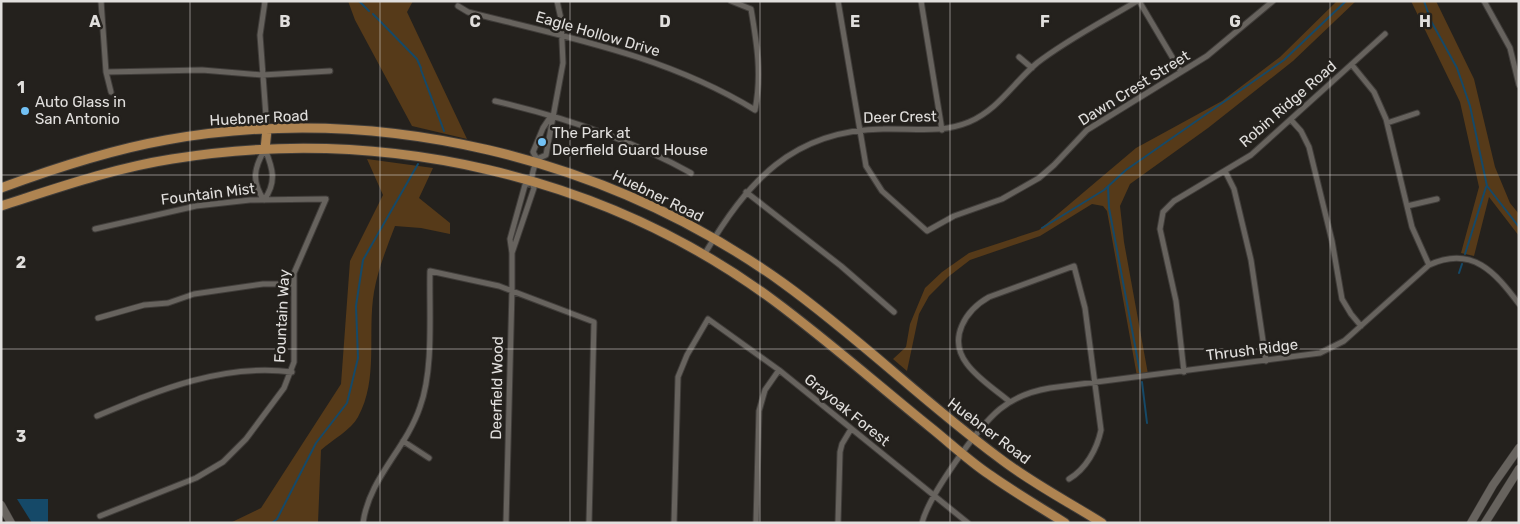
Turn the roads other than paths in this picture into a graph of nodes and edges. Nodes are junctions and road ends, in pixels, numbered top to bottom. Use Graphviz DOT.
graph roads {
  1 [pos="101,1"];
  2 [pos="265,1"];
  3 [pos="558,1"];
  4 [pos="731,1"];
  5 [pos="838,1"];
  6 [pos="921,1"];
  7 [pos="1138,1"];
  8 [pos="1273,1"];
  9 [pos="1484,1"];
  10 [pos="458,6"];
  11 [pos="1385,34"];
  12 [pos="562,36"];
  13 [pos="1019,57"];
  14 [pos="1352,64"];
  15 [pos="1032,68"];
  16 [pos="330,71"];
  17 [pos="106,72"];
  18 [pos="1181,72"];
  19 [pos="262,75"];
  20 [pos="1519,84"];
  21 [pos="111,92"];
  22 [pos="496,102"];
  23 [pos="1417,113"];
  24 [pos="552,116"];
  25 [pos="1291,120"];
  26 [pos="1387,123"];
  27 [pos="267,130"];
  28 [pos="858,130"];
  29 [pos="942,130"];
  30 [pos="265,149"];
  31 [pos="536,161"];
  32 [pos="1225,171"];
  33 [pos="691,173"];
  34 [pos="18,182"];
  35 [pos="531,182"];
  36 [pos="1,188"];
  37 [pos="746,192"];
  38 [pos="326,198"];
  39 [pos="24,199"];
  40 [pos="1437,199"];
  41 [pos="264,200"];
  42 [pos="1,206"];
  43 [pos="1407,206"];
  44 [pos="94,229"];
  45 [pos="714,238"];
  46 [pos="704,254"];
  47 [pos="1429,265"];
  48 [pos="293,284"];
  49 [pos="512,290"];
  50 [pos="1519,304"];
  51 [pos="894,312"];
  52 [pos="98,318"];
  53 [pos="1361,326"];
  54 [pos="1266,361"];
  55 [pos="779,370"];
  56 [pos="292,372"];
  57 [pos="1184,372"];
  58 [pos="1096,383"];
  59 [pos="1010,402"];
  60 [pos="97,416"];
  61 [pos="851,429"];
  62 [pos="975,439"];
  63 [pos="403,441"];
  64 [pos="1519,448"];
  65 [pos="963,454"];
  66 [pos="429,458"];
  67 [pos="1519,469"];
  68 [pos="1069,479"];
  69 [pos="933,496"];
  70 [pos="1,505"];
  71 [pos="100,516"];
  72 [pos="11,523"];
  73 [pos="363,523"];
  74 [pos="506,523"];
  75 [pos="589,523"];
  76 [pos="674,523"];
  77 [pos="756,523"];
  78 [pos="838,523"];
  79 [pos="922,523"];
  80 [pos="968,523"];
  81 [pos="1065,523"];
  82 [pos="1102,523"];
  83 [pos="1471,523"];
  84 [pos="1485,523"];
  1 -- 17 [label="street"];
  2 -- 19 [label="street"];
  3 -- 12 [label="street"];
  4 -- 12 [label="street, Eagle Hollow Drive"];
  5 -- 28 [label="street"];
  6 -- 29 [label="street"];
  7 -- 15 [label="street, Deer Crest"];
  7 -- 18 [label="street"];
  8 -- 18 [label="street, Dawn Crest Street"];
  9 -- 20 [label="street"];
  10 -- 12 [label="street, Eagle Hollow Drive"];
  11 -- 14 [label="street, Robin Ridge Road"];
  12 -- 24 [label="street"];
  13 -- 15 [label="street"];
  14 -- 25 [label="street, Robin Ridge Road"];
  14 -- 26 [label="street"];
  15 -- 29 [label="street, Deer Crest"];
  16 -- 19 [label="street"];
  17 -- 19 [label="street"];
  17 -- 21 [label="street"];
  18 -- 28 [label="street, Dawn Crest Street"];
  19 -- 27 [label="street"];
  22 -- 24 [label="street"];
  23 -- 26 [label="street"];
  24 -- 31 [label="street"];
  24 -- 31 [label="street"];
  24 -- 33 [label="street"];
  25 -- 32 [label="street, Robin Ridge Road"];
  25 -- 53 [label="street"];
  26 -- 43 [label="street"];
  27 -- 30 [label="main road"];
  27 -- 31 [label="main road, Huebner Road"];
  27 -- 34 [label="main road, Huebner Road"];
  28 -- 29 [label="street, Deer Crest"];
  28 -- 37 [label="street, Deer Crest"];
  30 -- 35 [label="main road, Huebner Road"];
  30 -- 39 [label="main road, Huebner Road"];
  30 -- 41 [label="street"];
  30 -- 41 [label="street"];
  31 -- 35 [label="street"];
  31 -- 45 [label="main road, Huebner Road"];
  32 -- 54 [label="street"];
  32 -- 57 [label="street, Robin Ridge Road"];
  34 -- 36 [label="main road, Huebner Road"];
  34 -- 39 [label="main road"];
  35 -- 46 [label="main road, Huebner Road"];
  35 -- 49 [label="street, Deerfield Wood"];
  37 -- 45 [label="street, Deer Crest"];
  37 -- 51 [label="street"];
  38 -- 41 [label="street, Fountain Mist"];
  38 -- 48 [label="street, Fountain Way"];
  39 -- 42 [label="main road, Huebner Road"];
  40 -- 43 [label="street"];
  41 -- 44 [label="street, Fountain Mist"];
  43 -- 47 [label="street"];
  45 -- 46 [label="street, Deer Crest"];
  45 -- 62 [label="main road, Huebner Road"];
  46 -- 65 [label="main road, Huebner Road"];
  47 -- 50 [label="street, Thrush Ridge"];
  47 -- 53 [label="street, Thrush Ridge"];
  48 -- 52 [label="street"];
  48 -- 56 [label="street, Fountain Way"];
  49 -- 63 [label="street"];
  49 -- 74 [label="street, Deerfield Wood"];
  49 -- 75 [label="street"];
  53 -- 54 [label="street, Thrush Ridge"];
  54 -- 57 [label="street, Thrush Ridge"];
  55 -- 61 [label="street, Grayoak Forest"];
  55 -- 76 [label="street, Grayoak Forest"];
  55 -- 77 [label="street"];
  56 -- 60 [label="street"];
  56 -- 71 [label="street, Fountain Way"];
  57 -- 58 [label="street, Thrush Ridge"];
  58 -- 59 [label="street, Thrush Ridge"];
  58 -- 59 [label="street"];
  58 -- 68 [label="street"];
  59 -- 62 [label="street, Thrush Ridge"];
  61 -- 69 [label="street, Grayoak Forest"];
  61 -- 78 [label="street"];
  62 -- 65 [label="street, Thrush Ridge"];
  62 -- 82 [label="main road, Huebner Road"];
  63 -- 66 [label="street"];
  63 -- 73 [label="street"];
  64 -- 83 [label="main road"];
  65 -- 69 [label="street, Thrush Ridge"];
  65 -- 81 [label="main road, Huebner Road"];
  67 -- 84 [label="main road"];
  69 -- 79 [label="street, Thrush Ridge"];
  69 -- 80 [label="street, Grayoak Forest"];
  70 -- 72 [label="main road"];
}
